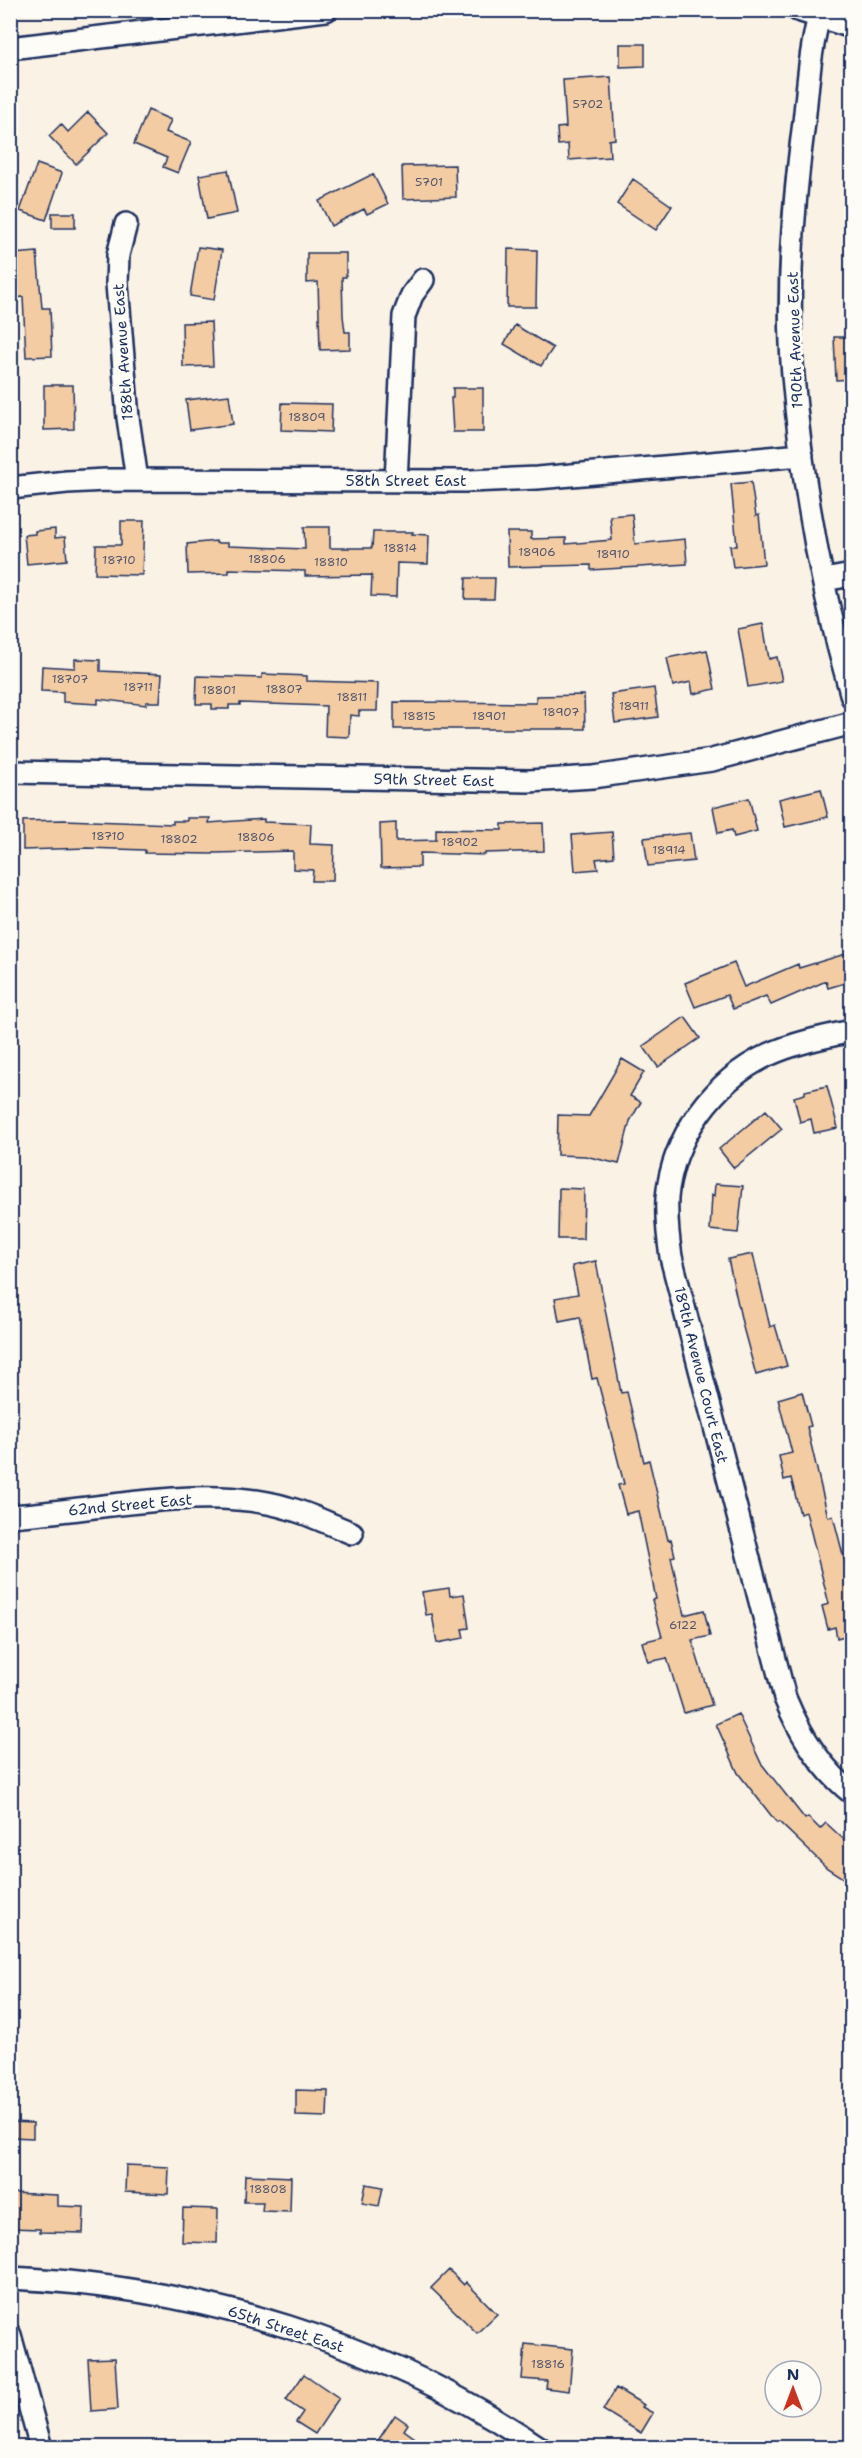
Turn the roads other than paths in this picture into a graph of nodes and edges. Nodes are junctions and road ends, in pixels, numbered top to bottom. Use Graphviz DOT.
graph roads {
  1 [pos="326,10"];
  2 [pos="798,10"];
  3 [pos="820,13"];
  4 [pos="852,27"];
  5 [pos="10,48"];
  6 [pos="126,224"];
  7 [pos="423,280"];
  8 [pos="802,454"];
  9 [pos="137,480"];
  10 [pos="396,481"];
  11 [pos="10,488"];
  12 [pos="852,575"];
  13 [pos="824,580"];
  14 [pos="852,697"];
  15 [pos="852,723"];
  16 [pos="10,772"];
  17 [pos="852,1031"];
  18 [pos="10,1516"];
  19 [pos="352,1533"];
  20 [pos="852,1793"];
  21 [pos="10,2278"];
  22 [pos="10,2335"];
  23 [pos="41,2448"];
  24 [pos="540,2448"];
  1 -- 5 [label="street"];
  2 -- 3 [label="street"];
  3 -- 4 [label="street"];
  3 -- 8 [label="street, 190th Avenue East"];
  6 -- 9 [label="street, 188th Avenue East"];
  7 -- 10 [label="street"];
  8 -- 10 [label="street, 58th Street East"];
  8 -- 13 [label="street, 190th Avenue East"];
  9 -- 10 [label="street, 58th Street East"];
  9 -- 11 [label="street, 58th Street East"];
  12 -- 13 [label="street"];
  13 -- 14 [label="street, 190th Avenue East"];
  15 -- 16 [label="street, 59th Street East"];
  17 -- 20 [label="street, 189th Avenue Court East"];
  18 -- 19 [label="street, 62nd Street East"];
  21 -- 24 [label="street, 65th Street East"];
  22 -- 23 [label="street"];
}
